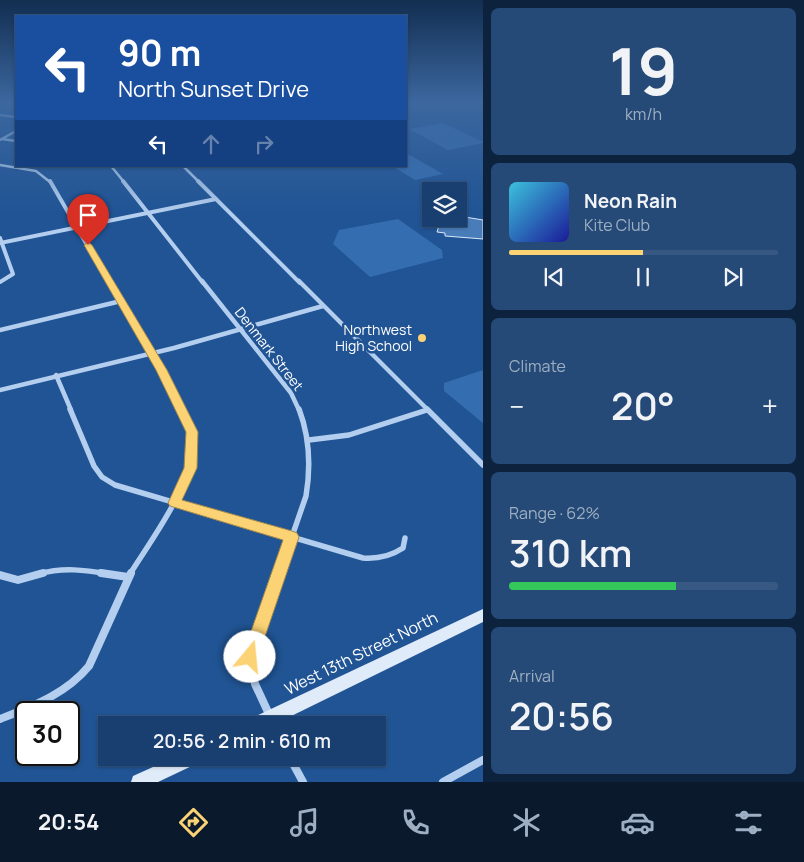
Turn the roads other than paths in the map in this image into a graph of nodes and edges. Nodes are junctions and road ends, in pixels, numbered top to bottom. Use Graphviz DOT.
graph roads {
  1 [pos="0,165"];
  2 [pos="112,167"];
  3 [pos="184,167"];
  4 [pos="216,199"];
  5 [pos="148,213"];
  6 [pos="77,227"];
  7 [pos="1,241"];
  8 [pos="2,282"];
  9 [pos="121,301"];
  10 [pos="323,306"];
  11 [pos="240,329"];
  12 [pos="0,330"];
  13 [pos="152,353"];
  14 [pos="56,375"];
  15 [pos="0,390"];
  16 [pos="427,410"];
  17 [pos="309,440"];
  18 [pos="483,465"];
  19 [pos="174,503"];
  20 [pos="292,537"];
  21 [pos="405,538"];
  22 [pos="0,575"];
  23 [pos="128,577"];
  24 [pos="483,615"];
  25 [pos="270,716"];
  26 [pos="282,716"];
  27 [pos="0,719"];
  28 [pos="483,760"];
  29 [pos="173,766"];
  30 [pos="294,766"];
  31 [pos="139,782"];
  32 [pos="303,782"];
  33 [pos="443,782"];
  1 -- 6 [label="street"];
  2 -- 5 [label="street, Denmark Street"];
  3 -- 4 [label="street"];
  4 -- 5 [label="street"];
  4 -- 10 [label="street"];
  5 -- 6 [label="street"];
  5 -- 11 [label="street, Denmark Street"];
  6 -- 7 [label="street"];
  6 -- 9 [label="street"];
  7 -- 8 [label="street"];
  9 -- 12 [label="street"];
  9 -- 13 [label="street"];
  10 -- 11 [label="street"];
  10 -- 16 [label="street"];
  11 -- 13 [label="street"];
  11 -- 17 [label="street, Denmark Street"];
  13 -- 14 [label="street"];
  13 -- 19 [label="street"];
  14 -- 15 [label="street"];
  14 -- 19 [label="street"];
  16 -- 17 [label="street"];
  16 -- 18 [label="street"];
  17 -- 20 [label="street, Denmark Street"];
  19 -- 20 [label="street"];
  19 -- 23 [label="street"];
  20 -- 21 [label="street"];
  20 -- 25 [label="street, Denmark Street"];
  22 -- 23 [label="street"];
  23 -- 27 [label="street"];
  24 -- 26 [label="street, West 13th Street North"];
  28 -- 33 [label="street"];
  29 -- 31 [label="street"];
  30 -- 32 [label="street"];
}
